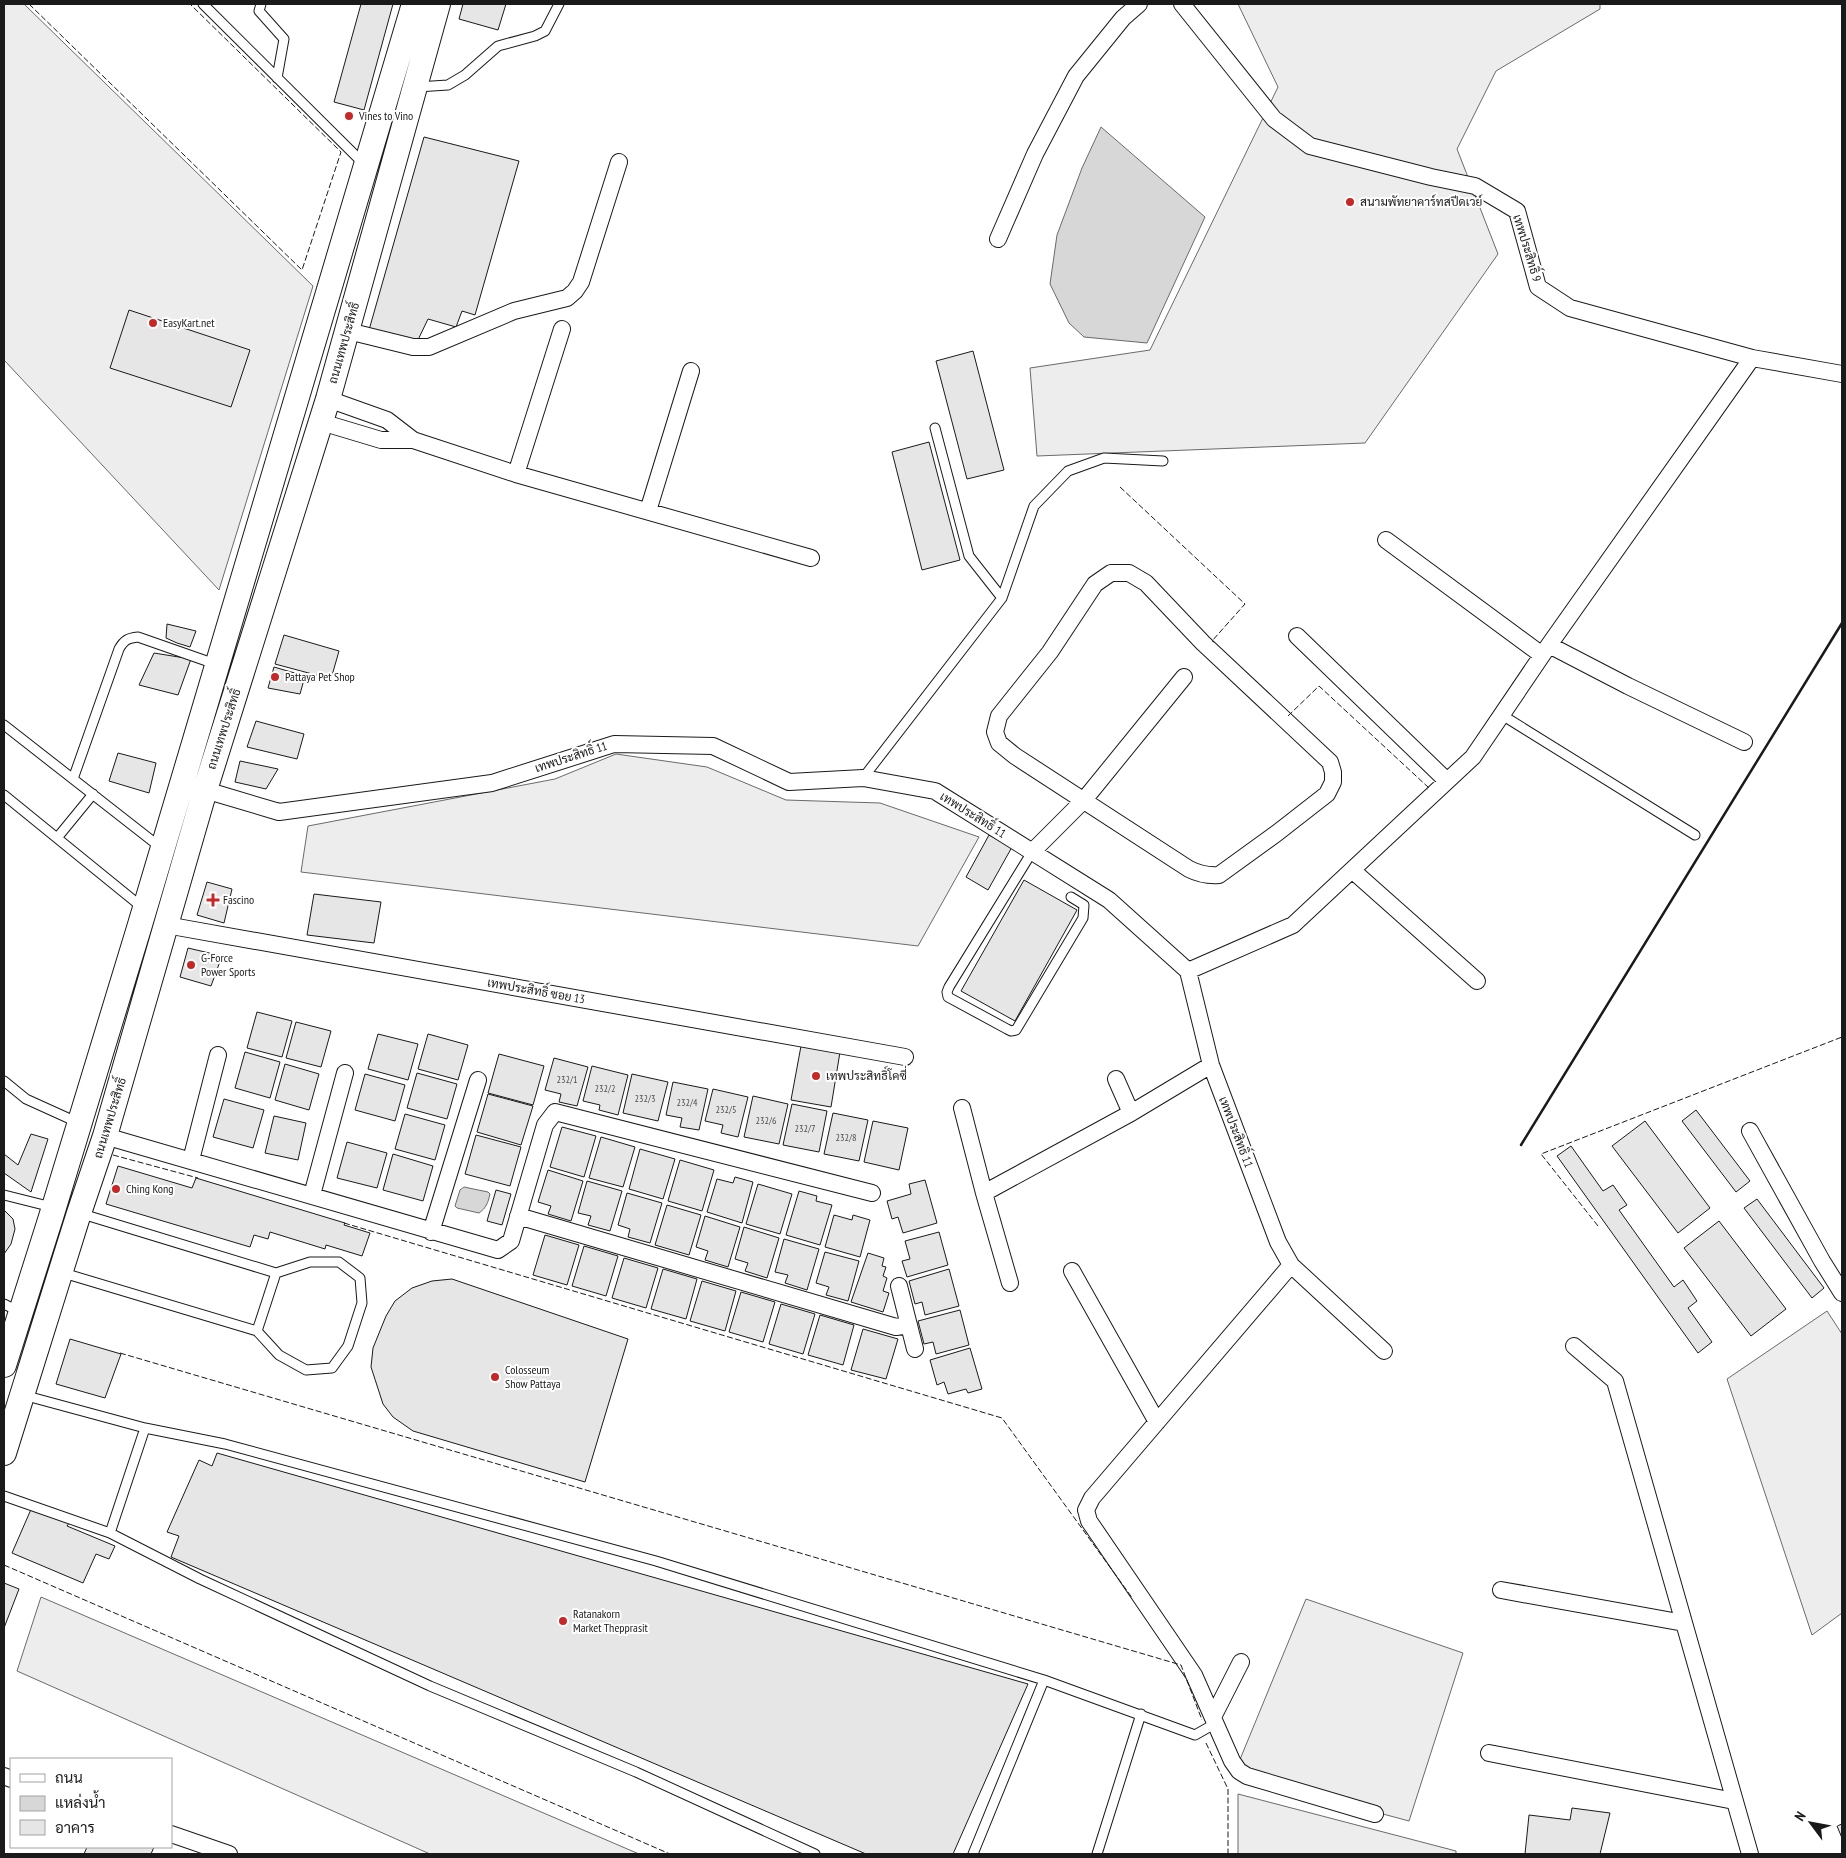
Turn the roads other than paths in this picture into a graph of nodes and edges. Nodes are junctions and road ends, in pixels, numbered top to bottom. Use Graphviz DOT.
graph roads {
  1 [pos="203,4"];
  2 [pos="261,4"];
  3 [pos="414,4"];
  4 [pos="438,4"];
  5 [pos="559,4"];
  6 [pos="1139,4"];
  7 [pos="1182,4"];
  8 [pos="278,78"];
  9 [pos="414,88"];
  10 [pos="619,162"];
  11 [pos="366,166"];
  12 [pos="998,239"];
  13 [pos="562,329"];
  14 [pos="348,331"];
  15 [pos="1752,358"];
  16 [pos="691,371"];
  17 [pos="1842,374"];
  18 [pos="328,399"];
  19 [pos="321,422"];
  20 [pos="935,428"];
  21 [pos="413,440"];
  22 [pos="1163,461"];
  23 [pos="516,474"];
  24 [pos="648,511"];
  25 [pos="1386,540"];
  26 [pos="811,558"];
  27 [pos="1002,598"];
  28 [pos="1297,636"];
  29 [pos="1546,650"];
  30 [pos="218,665"];
  31 [pos="1184,677"];
  32 [pos="1502,715"];
  33 [pos="4,725"];
  34 [pos="1744,742"];
  35 [pos="863,778"];
  36 [pos="73,779"];
  37 [pos="1447,781"];
  38 [pos="205,790"];
  39 [pos="93,794"];
  40 [pos="4,795"];
  41 [pos="1084,800"];
  42 [pos="1695,834"];
  43 [pos="57,838"];
  44 [pos="163,848"];
  45 [pos="1032,852"];
  46 [pos="1352,870"];
  47 [pos="1071,897"];
  48 [pos="144,909"];
  49 [pos="166,924"];
  50 [pos="1188,971"];
  51 [pos="1477,981"];
  52 [pos="218,1055"];
  53 [pos="905,1057"];
  54 [pos="1211,1065"];
  55 [pos="344,1073"];
  56 [pos="1116,1079"];
  57 [pos="478,1080"];
  58 [pos="4,1081"];
  59 [pos="962,1108"];
  60 [pos="1131,1113"];
  61 [pos="80,1123"];
  62 [pos="1750,1131"];
  63 [pos="105,1136"];
  64 [pos="191,1160"];
  65 [pos="872,1193"];
  66 [pos="984,1193"];
  67 [pos="4,1195"];
  68 [pos="312,1195"];
  69 [pos="54,1208"];
  70 [pos="79,1213"];
  71 [pos="518,1216"];
  72 [pos="432,1232"];
  73 [pos="1291,1265"];
  74 [pos="1072,1271"];
  75 [pos="60,1272"];
  76 [pos="276,1273"];
  77 [pos="1839,1282"];
  78 [pos="1010,1283"];
  79 [pos="899,1286"];
  80 [pos="12,1308"];
  81 [pos="909,1325"];
  82 [pos="257,1332"];
  83 [pos="1574,1346"];
  84 [pos="915,1349"];
  85 [pos="1384,1351"];
  86 [pos="4,1365"];
  87 [pos="23,1395"];
  88 [pos="1158,1422"];
  89 [pos="145,1428"];
  90 [pos="4,1453"];
  91 [pos="4,1496"];
  92 [pos="110,1533"];
  93 [pos="1502,1590"];
  94 [pos="1684,1624"];
  95 [pos="1240,1662"];
  96 [pos="1044,1680"];
  97 [pos="1141,1714"];
  98 [pos="1214,1720"];
  99 [pos="1489,1753"];
  100 [pos="1734,1800"];
  101 [pos="1375,1814"];
  102 [pos="172,1834"];
  103 [pos="229,1854"];
  104 [pos="815,1854"];
  105 [pos="973,1854"];
  106 [pos="1097,1854"];
  107 [pos="1750,1854"];
  1 -- 8 [label="lane"];
  2 -- 8 [label="lane"];
  3 -- 11 [label="main road, ถนนเทพประสิทธิ์"];
  4 -- 9 [label="main road, ถนนเทพประสิทธิ์"];
  5 -- 9 [label="lane"];
  6 -- 12 [label="street"];
  7 -- 15 [label="street, เทพประสิทธิ์ 9"];
  8 -- 11 [label="lane"];
  9 -- 14 [label="main road, ถนนเทพประสิทธิ์"];
  10 -- 14 [label="street"];
  11 -- 30 [label="main road, ถนนเทพประสิทธิ์"];
  13 -- 23 [label="street"];
  14 -- 18 [label="main road, ถนนเทพประสิทธิ์"];
  15 -- 17 [label="street, เทพประสิทธิ์ 9"];
  15 -- 29 [label="street"];
  16 -- 24 [label="street"];
  18 -- 19 [label="main road, ถนนเทพประสิทธิ์"];
  18 -- 21 [label="street"];
  19 -- 21 [label="street"];
  19 -- 38 [label="main road, ถนนเทพประสิทธิ์"];
  20 -- 27 [label="lane"];
  21 -- 23 [label="street"];
  22 -- 27 [label="lane"];
  23 -- 24 [label="street"];
  24 -- 26 [label="street"];
  25 -- 29 [label="street"];
  27 -- 35 [label="lane"];
  28 -- 37 [label="street"];
  29 -- 32 [label="street"];
  29 -- 34 [label="street"];
  30 -- 36 [label="lane"];
  30 -- 44 [label="main road, ถนนเทพประสิทธิ์"];
  31 -- 41 [label="street"];
  32 -- 37 [label="street"];
  32 -- 42 [label="lane"];
  33 -- 36 [label="lane"];
  35 -- 38 [label="street, เทพประสิทธิ์ 11"];
  35 -- 45 [label="street, เทพประสิทธิ์ 11"];
  36 -- 39 [label="lane"];
  37 -- 46 [label="street"];
  38 -- 49 [label="main road, ถนนเทพประสิทธิ์"];
  39 -- 43 [label="lane"];
  39 -- 44 [label="lane"];
  40 -- 43 [label="lane"];
  41 -- 41 [label="street"];
  41 -- 45 [label="street"];
  43 -- 48 [label="lane"];
  44 -- 48 [label="main road, ถนนเทพประสิทธิ์"];
  45 -- 47 [label="lane"];
  45 -- 50 [label="street, เทพประสิทธิ์ 11"];
  46 -- 50 [label="street"];
  46 -- 51 [label="street"];
  48 -- 61 [label="main road, ถนนเทพประสิทธิ์"];
  49 -- 53 [label="street, เทพประสิทธิ์ ซอย 13"];
  49 -- 63 [label="main road, ถนนเทพประสิทธิ์"];
  50 -- 54 [label="street, เทพประสิทธิ์ 11"];
  52 -- 64 [label="street"];
  54 -- 60 [label="street"];
  54 -- 73 [label="street, เทพประสิทธิ์ 11"];
  55 -- 68 [label="street"];
  56 -- 60 [label="street"];
  57 -- 72 [label="street"];
  58 -- 61 [label="lane"];
  59 -- 66 [label="street"];
  60 -- 66 [label="street"];
  61 -- 69 [label="main road, ถนนเทพประสิทธิ์"];
  62 -- 77 [label="street"];
  63 -- 64 [label="street"];
  63 -- 70 [label="main road, ถนนเทพประสิทธิ์"];
  64 -- 68 [label="street"];
  65 -- 71 [label="street"];
  66 -- 78 [label="street"];
  67 -- 69 [label="lane"];
  68 -- 72 [label="street"];
  69 -- 80 [label="main road, ถนนเทพประสิทธิ์"];
  70 -- 75 [label="main road, ถนนเทพประสิทธิ์"];
  70 -- 76 [label="lane"];
  71 -- 72 [label="street"];
  71 -- 81 [label="street"];
  73 -- 85 [label="street, เทพประสิทธิ์ 11"];
  73 -- 88 [label="street"];
  74 -- 88 [label="street"];
  75 -- 82 [label="lane"];
  75 -- 87 [label="main road, ถนนเทพประสิทธิ์"];
  76 -- 82 [label="lane"];
  76 -- 82 [label="lane"];
  79 -- 81 [label="street"];
  80 -- 86 [label="main road, ถนนเทพประสิทธิ์"];
  81 -- 84 [label="street"];
  83 -- 94 [label="street"];
  87 -- 89 [label="lane"];
  87 -- 90 [label="main road, ถนนเทพประสิทธิ์"];
  88 -- 98 [label="street"];
  89 -- 92 [label="lane"];
  89 -- 96 [label="lane"];
  91 -- 92 [label="lane"];
  92 -- 104 [label="lane"];
  93 -- 94 [label="street"];
  94 -- 100 [label="street"];
  95 -- 98 [label="street"];
  96 -- 97 [label="lane"];
  96 -- 105 [label="lane"];
  97 -- 98 [label="lane"];
  97 -- 106 [label="lane"];
  98 -- 101 [label="street"];
  99 -- 100 [label="street"];
  100 -- 107 [label="street"];
  102 -- 103 [label="street"];
}
